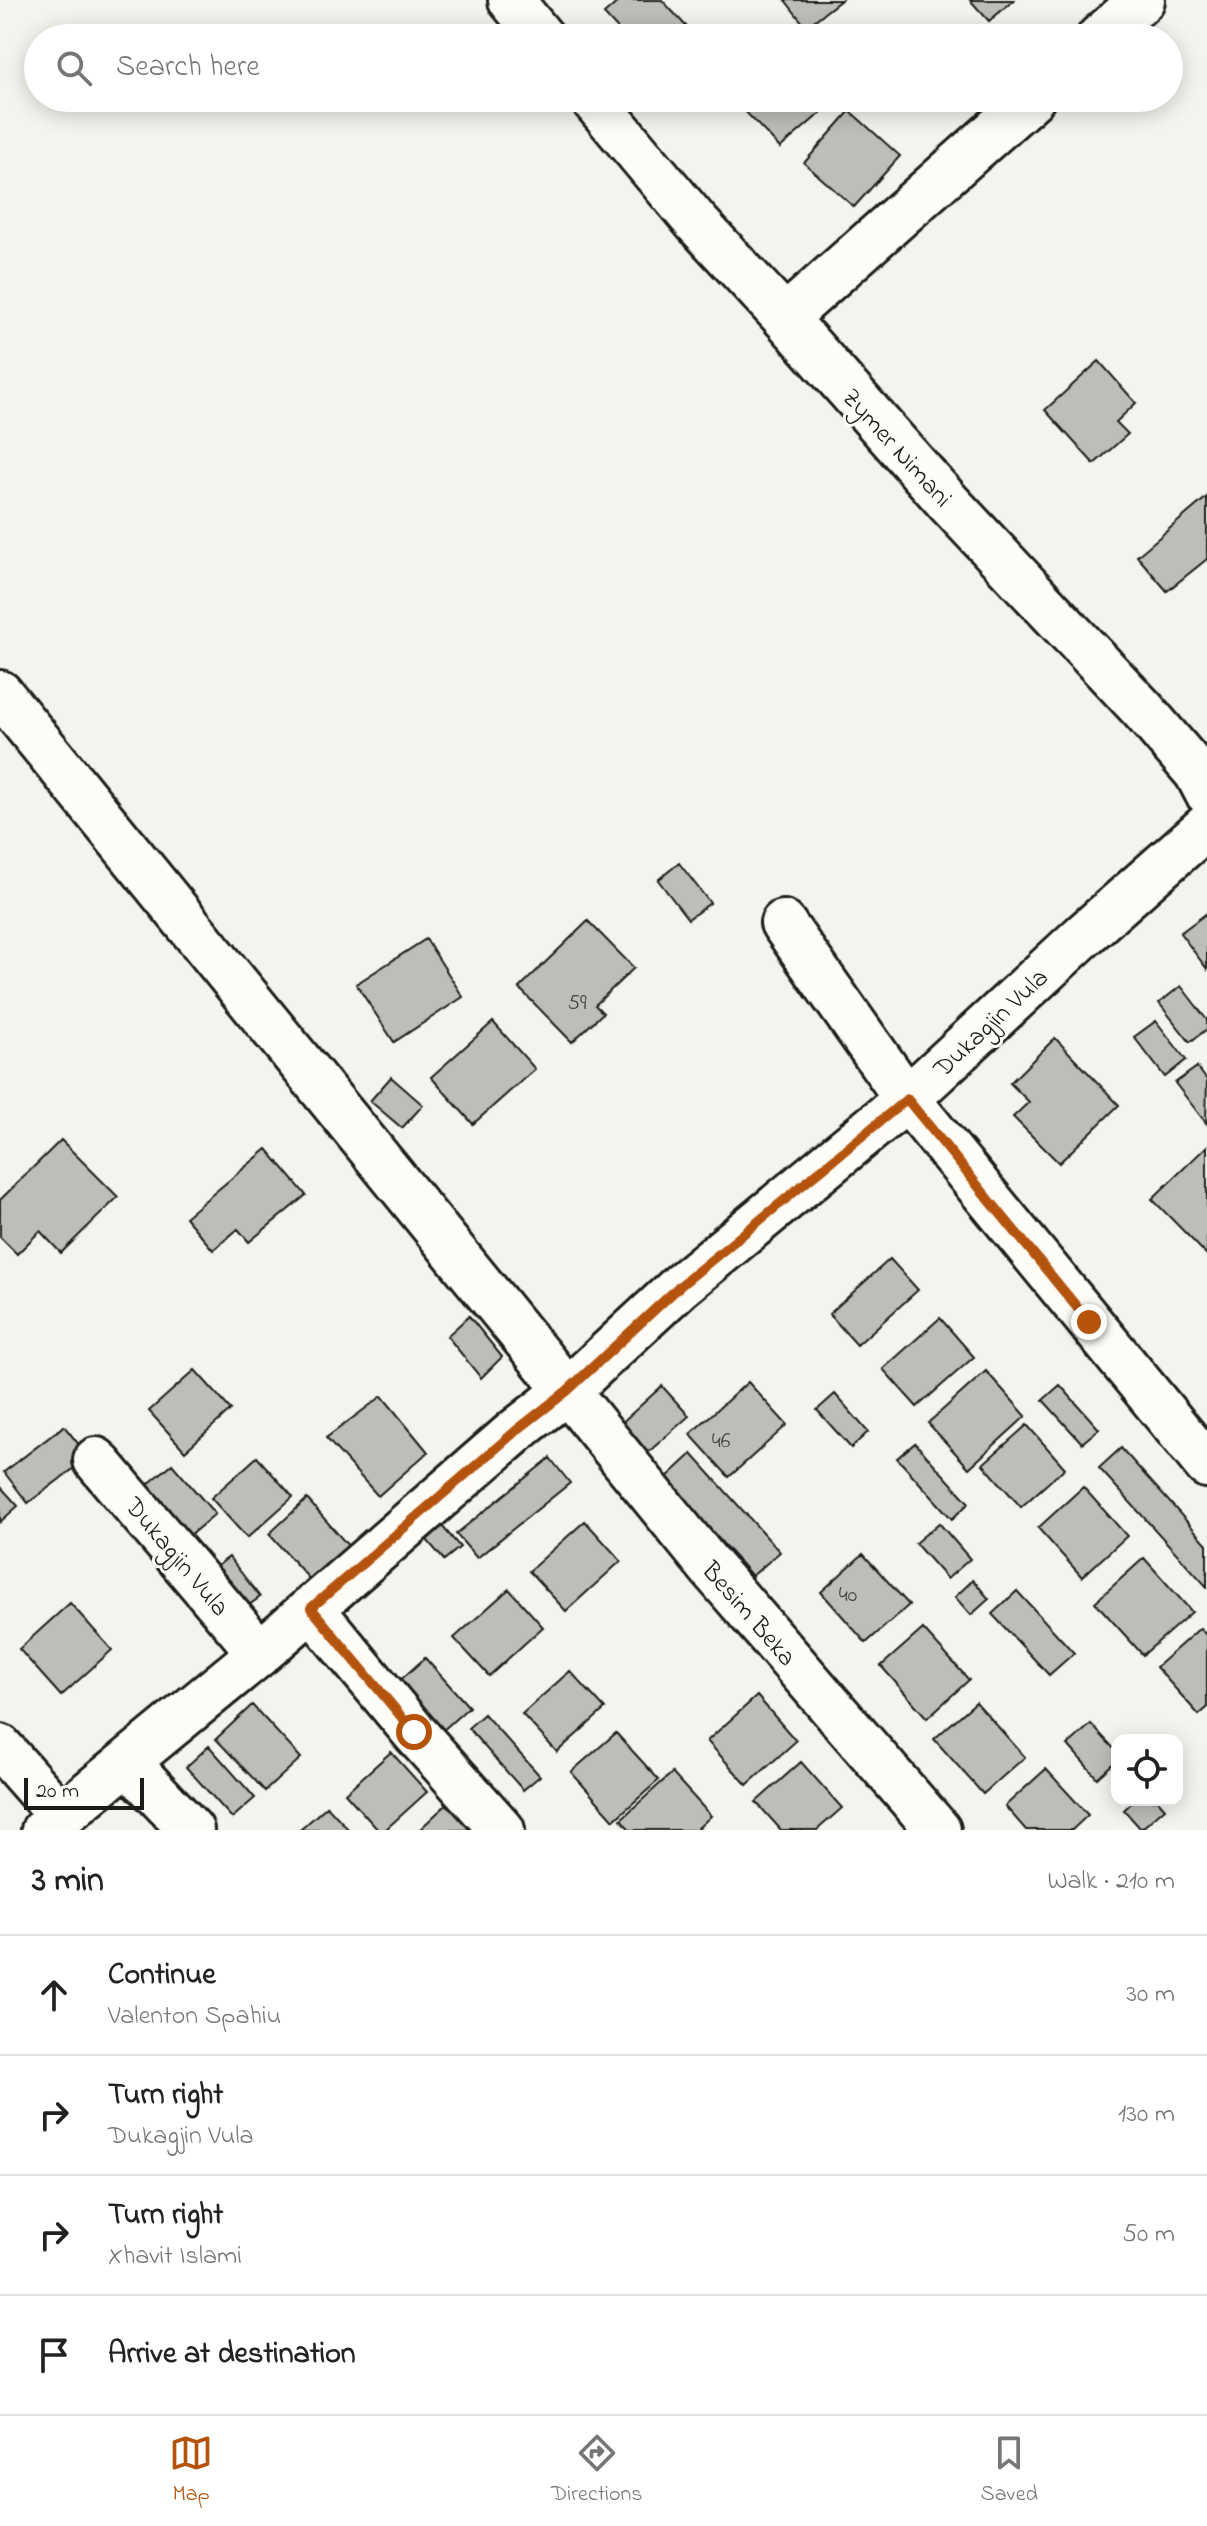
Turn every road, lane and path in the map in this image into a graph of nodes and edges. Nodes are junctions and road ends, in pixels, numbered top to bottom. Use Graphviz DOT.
graph roads {
  1 [pos="1142,0"];
  2 [pos="1115,24"];
  3 [pos="604,112"];
  4 [pos="1016,112"];
  5 [pos="785,318"];
  6 [pos="0,693"];
  7 [pos="1207,792"];
  8 [pos="1207,826"];
  9 [pos="783,923"];
  10 [pos="907,1099"];
  11 [pos="567,1391"];
  12 [pos="96,1460"];
  13 [pos="1207,1465"];
  14 [pos="311,1608"];
  15 [pos="260,1653"];
  16 [pos="0,1747"];
  17 [pos="128,1763"];
  18 [pos="52,1823"];
  19 [pos="191,1830"];
  20 [pos="502,1830"];
  21 [pos="938,1830"];
  1 -- 2 [label="street"];
  3 -- 5 [label="street, Zymer Nimani"];
  4 -- 5 [label="street"];
  5 -- 7 [label="street, Zymer Nimani"];
  6 -- 11 [label="street, Besim Beka"];
  8 -- 10 [label="street, Dukagjin Vula"];
  9 -- 10 [label="street"];
  10 -- 11 [label="street, Dukagjin Vula"];
  10 -- 13 [label="street"];
  11 -- 14 [label="street, Dukagjin Vula"];
  11 -- 21 [label="street, Besim Beka"];
  12 -- 15 [label="street, Dukagjin Vula"];
  14 -- 15 [label="street, Dukagjin Vula"];
  14 -- 20 [label="street"];
  15 -- 17 [label="street, Dukagjin Vula"];
  16 -- 18 [label="street, Dukagjin Vula"];
  17 -- 18 [label="street, Dukagjin Vula"];
  17 -- 19 [label="street"];
}
